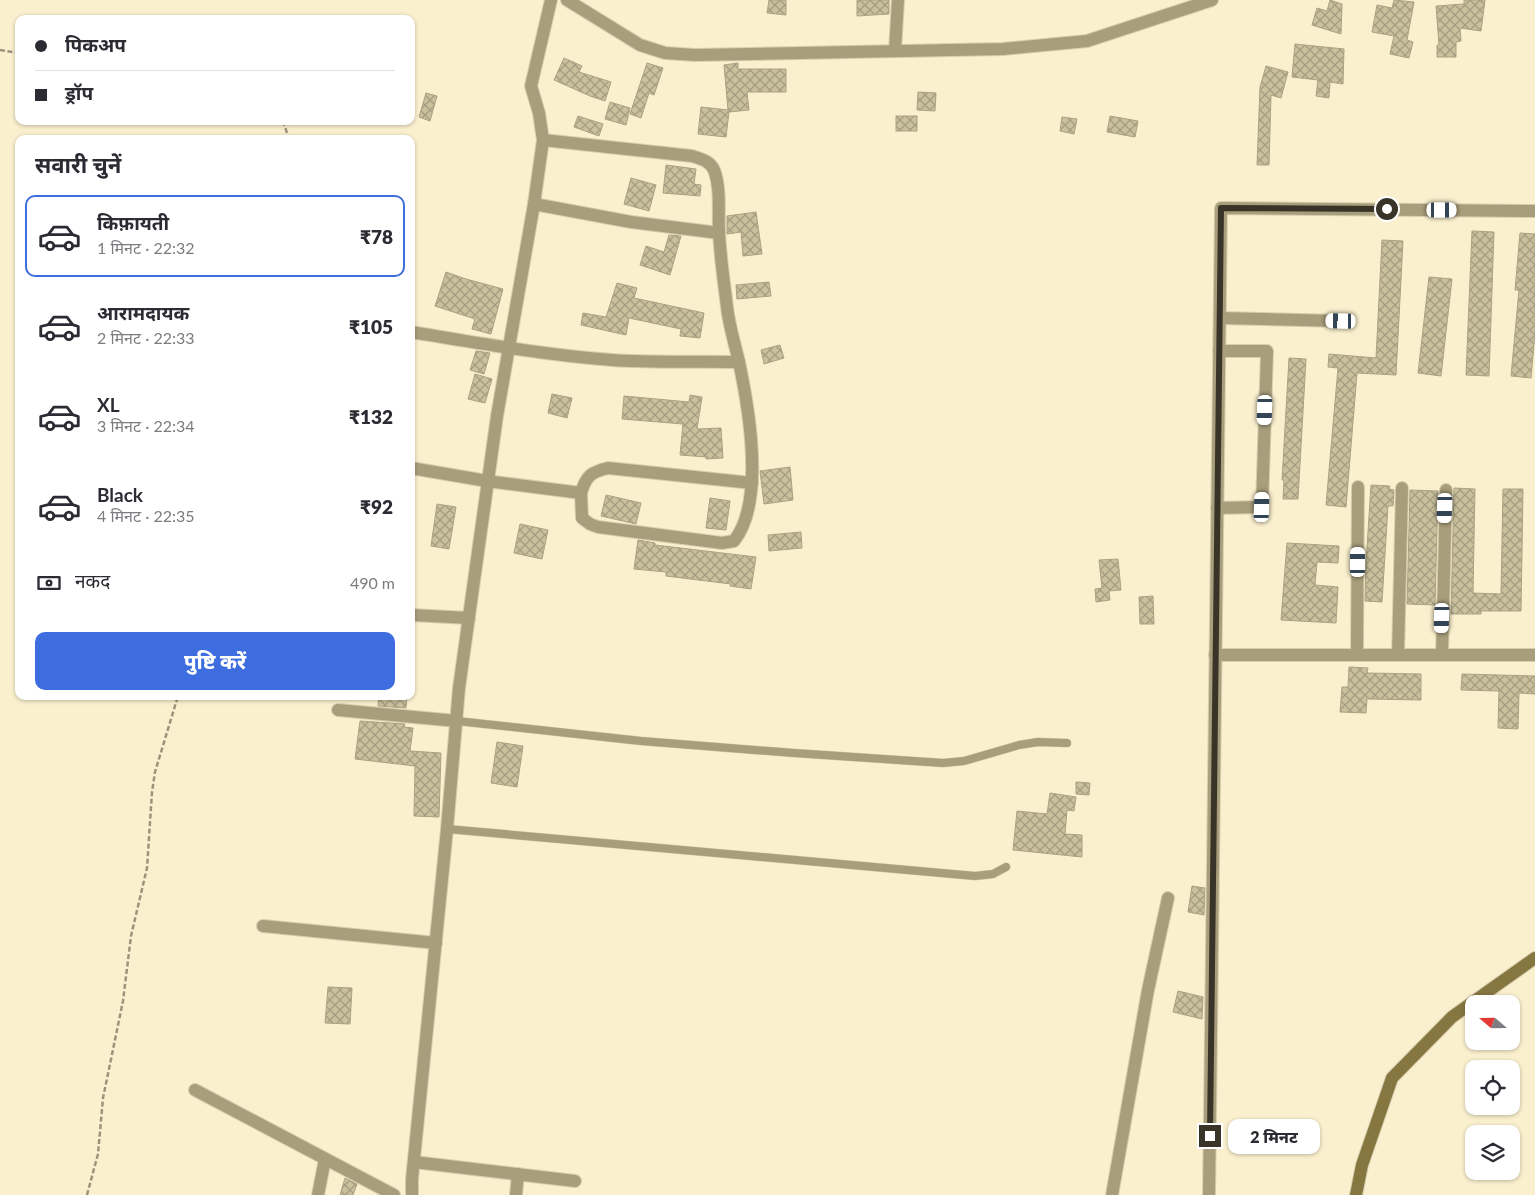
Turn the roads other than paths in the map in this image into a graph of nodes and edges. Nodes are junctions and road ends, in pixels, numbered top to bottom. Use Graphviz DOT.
graph roads {
  1 [pos="551,0"];
  2 [pos="567,0"];
  3 [pos="898,0"];
  4 [pos="1212,0"];
  5 [pos="895,51"];
  6 [pos="542,140"];
  7 [pos="534,204"];
  8 [pos="1535,211"];
  9 [pos="719,233"];
  10 [pos="1220,318"];
  11 [pos="1341,321"];
  12 [pos="415,333"];
  13 [pos="509,349"];
  14 [pos="1219,351"];
  15 [pos="739,362"];
  16 [pos="415,469"];
  17 [pos="487,481"];
  18 [pos="752,483"];
  19 [pos="1358,487"];
  20 [pos="1402,488"];
  21 [pos="1446,490"];
  22 [pos="581,492"];
  23 [pos="1217,508"];
  24 [pos="415,616"];
  25 [pos="469,618"];
  26 [pos="1216,655"];
  27 [pos="1357,655"];
  28 [pos="1398,655"];
  29 [pos="1442,655"];
  30 [pos="1535,655"];
  31 [pos="338,710"];
  32 [pos="457,721"];
  33 [pos="1067,743"];
  34 [pos="447,829"];
  35 [pos="1006,867"];
  36 [pos="1168,898"];
  37 [pos="263,926"];
  38 [pos="436,943"];
  39 [pos="1535,958"];
  40 [pos="195,1090"];
  41 [pos="325,1159"];
  42 [pos="414,1162"];
  43 [pos="518,1174"];
  44 [pos="575,1181"];
  45 [pos="318,1195"];
  46 [pos="394,1195"];
  47 [pos="412,1195"];
  48 [pos="516,1195"];
  49 [pos="1112,1195"];
  50 [pos="1209,1195"];
  51 [pos="1356,1195"];
  1 -- 6 [label="street"];
  2 -- 5 [label="street"];
  3 -- 5 [label="street"];
  4 -- 5 [label="street"];
  6 -- 7 [label="street"];
  6 -- 9 [label="street"];
  7 -- 9 [label="street"];
  7 -- 13 [label="street"];
  8 -- 10 [label="street"];
  9 -- 15 [label="street"];
  10 -- 11 [label="street"];
  10 -- 14 [label="street"];
  12 -- 13 [label="street"];
  13 -- 15 [label="street"];
  13 -- 17 [label="street"];
  14 -- 23 [label="street"];
  14 -- 23 [label="street"];
  15 -- 18 [label="street"];
  16 -- 17 [label="street"];
  17 -- 22 [label="street"];
  17 -- 25 [label="street"];
  18 -- 22 [label="street"];
  18 -- 22 [label="street"];
  19 -- 27 [label="street"];
  20 -- 28 [label="street"];
  21 -- 29 [label="street"];
  23 -- 26 [label="street"];
  24 -- 25 [label="street"];
  25 -- 32 [label="street"];
  26 -- 27 [label="street"];
  26 -- 50 [label="street"];
  27 -- 28 [label="street"];
  28 -- 29 [label="street"];
  29 -- 30 [label="street"];
  31 -- 32 [label="street"];
  32 -- 33 [label="lane"];
  32 -- 34 [label="street"];
  34 -- 35 [label="lane"];
  34 -- 38 [label="street"];
  36 -- 49 [label="street"];
  37 -- 38 [label="street"];
  38 -- 42 [label="street"];
  39 -- 51 [label="main road"];
  40 -- 41 [label="street"];
  41 -- 45 [label="street"];
  41 -- 46 [label="street"];
  42 -- 43 [label="street"];
  42 -- 47 [label="street"];
  43 -- 44 [label="street"];
  43 -- 48 [label="street"];
}
